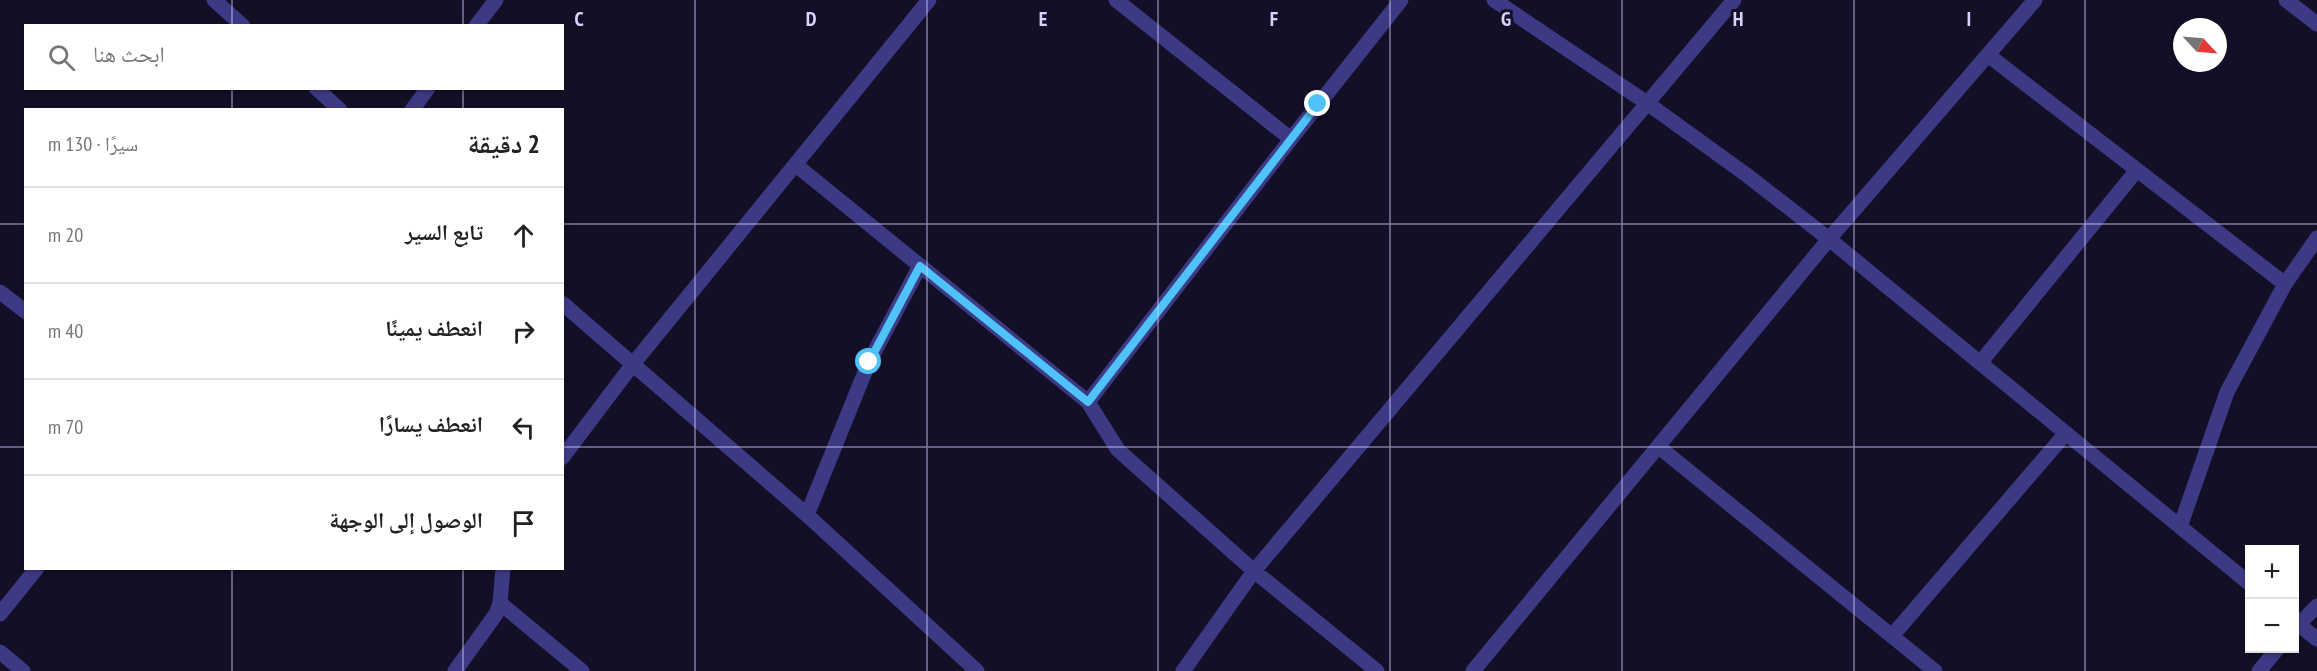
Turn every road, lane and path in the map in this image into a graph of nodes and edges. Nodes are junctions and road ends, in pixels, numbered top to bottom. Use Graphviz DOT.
graph roads {
  1 [pos="214,0"];
  2 [pos="496,0"];
  3 [pos="929,0"];
  4 [pos="1116,0"];
  5 [pos="1401,0"];
  6 [pos="1494,0"];
  7 [pos="1734,0"];
  8 [pos="2035,0"];
  9 [pos="2286,0"];
  10 [pos="241,24"];
  11 [pos="478,24"];
  12 [pos="2317,24"];
  13 [pos="1988,55"];
  14 [pos="318,90"];
  15 [pos="427,90"];
  16 [pos="1647,103"];
  17 [pos="338,108"];
  18 [pos="413,108"];
  19 [pos="1291,139"];
  20 [pos="796,165"];
  21 [pos="2137,170"];
  22 [pos="2317,238"];
  23 [pos="1829,239"];
  24 [pos="920,266"];
  25 [pos="2285,284"];
  26 [pos="0,292"];
  27 [pos="564,305"];
  28 [pos="24,310"];
  29 [pos="1980,363"];
  30 [pos="633,364"];
  31 [pos="1088,402"];
  32 [pos="2066,433"];
  33 [pos="1659,447"];
  34 [pos="564,455"];
  35 [pos="807,515"];
  36 [pos="2180,527"];
  37 [pos="35,570"];
  38 [pos="503,570"];
  39 [pos="1254,571"];
  40 [pos="2245,580"];
  41 [pos="500,603"];
  42 [pos="2317,606"];
  43 [pos="0,614"];
  44 [pos="2299,622"];
  45 [pos="2299,627"];
  46 [pos="1892,636"];
  47 [pos="2317,639"];
  48 [pos="0,652"];
  49 [pos="2274,653"];
  50 [pos="23,671"];
  51 [pos="455,671"];
  52 [pos="582,671"];
  53 [pos="977,671"];
  54 [pos="1183,671"];
  55 [pos="1377,671"];
  56 [pos="1473,671"];
  57 [pos="1935,671"];
  58 [pos="2259,671"];
  1 -- 10 [label="street"];
  2 -- 11 [label="street"];
  3 -- 20 [label="street"];
  4 -- 19 [label="street"];
  5 -- 19 [label="street"];
  6 -- 16 [label="street"];
  7 -- 16 [label="street"];
  8 -- 13 [label="street"];
  9 -- 12 [label="street"];
  13 -- 21 [label="street"];
  13 -- 23 [label="street"];
  14 -- 17 [label="street"];
  15 -- 18 [label="street"];
  16 -- 23 [label="street"];
  16 -- 39 [label="street"];
  19 -- 31 [label="street"];
  20 -- 24 [label="street"];
  20 -- 30 [label="street"];
  21 -- 25 [label="street"];
  21 -- 29 [label="street"];
  22 -- 25 [label="street"];
  23 -- 29 [label="street"];
  23 -- 33 [label="street"];
  24 -- 31 [label="street"];
  24 -- 35 [label="street"];
  25 -- 36 [label="street"];
  26 -- 28 [label="street"];
  27 -- 30 [label="street"];
  29 -- 32 [label="street"];
  30 -- 34 [label="street"];
  30 -- 35 [label="street"];
  31 -- 39 [label="street"];
  32 -- 36 [label="street"];
  32 -- 46 [label="street"];
  33 -- 46 [label="street"];
  33 -- 56 [label="street"];
  35 -- 53 [label="street"];
  36 -- 40 [label="street"];
  37 -- 43 [label="street"];
  38 -- 41 [label="street"];
  39 -- 54 [label="street"];
  39 -- 55 [label="street"];
  41 -- 51 [label="street"];
  41 -- 52 [label="street"];
  42 -- 44 [label="street"];
  45 -- 47 [label="street"];
  46 -- 57 [label="street"];
  48 -- 50 [label="street"];
  49 -- 58 [label="street"];
}
